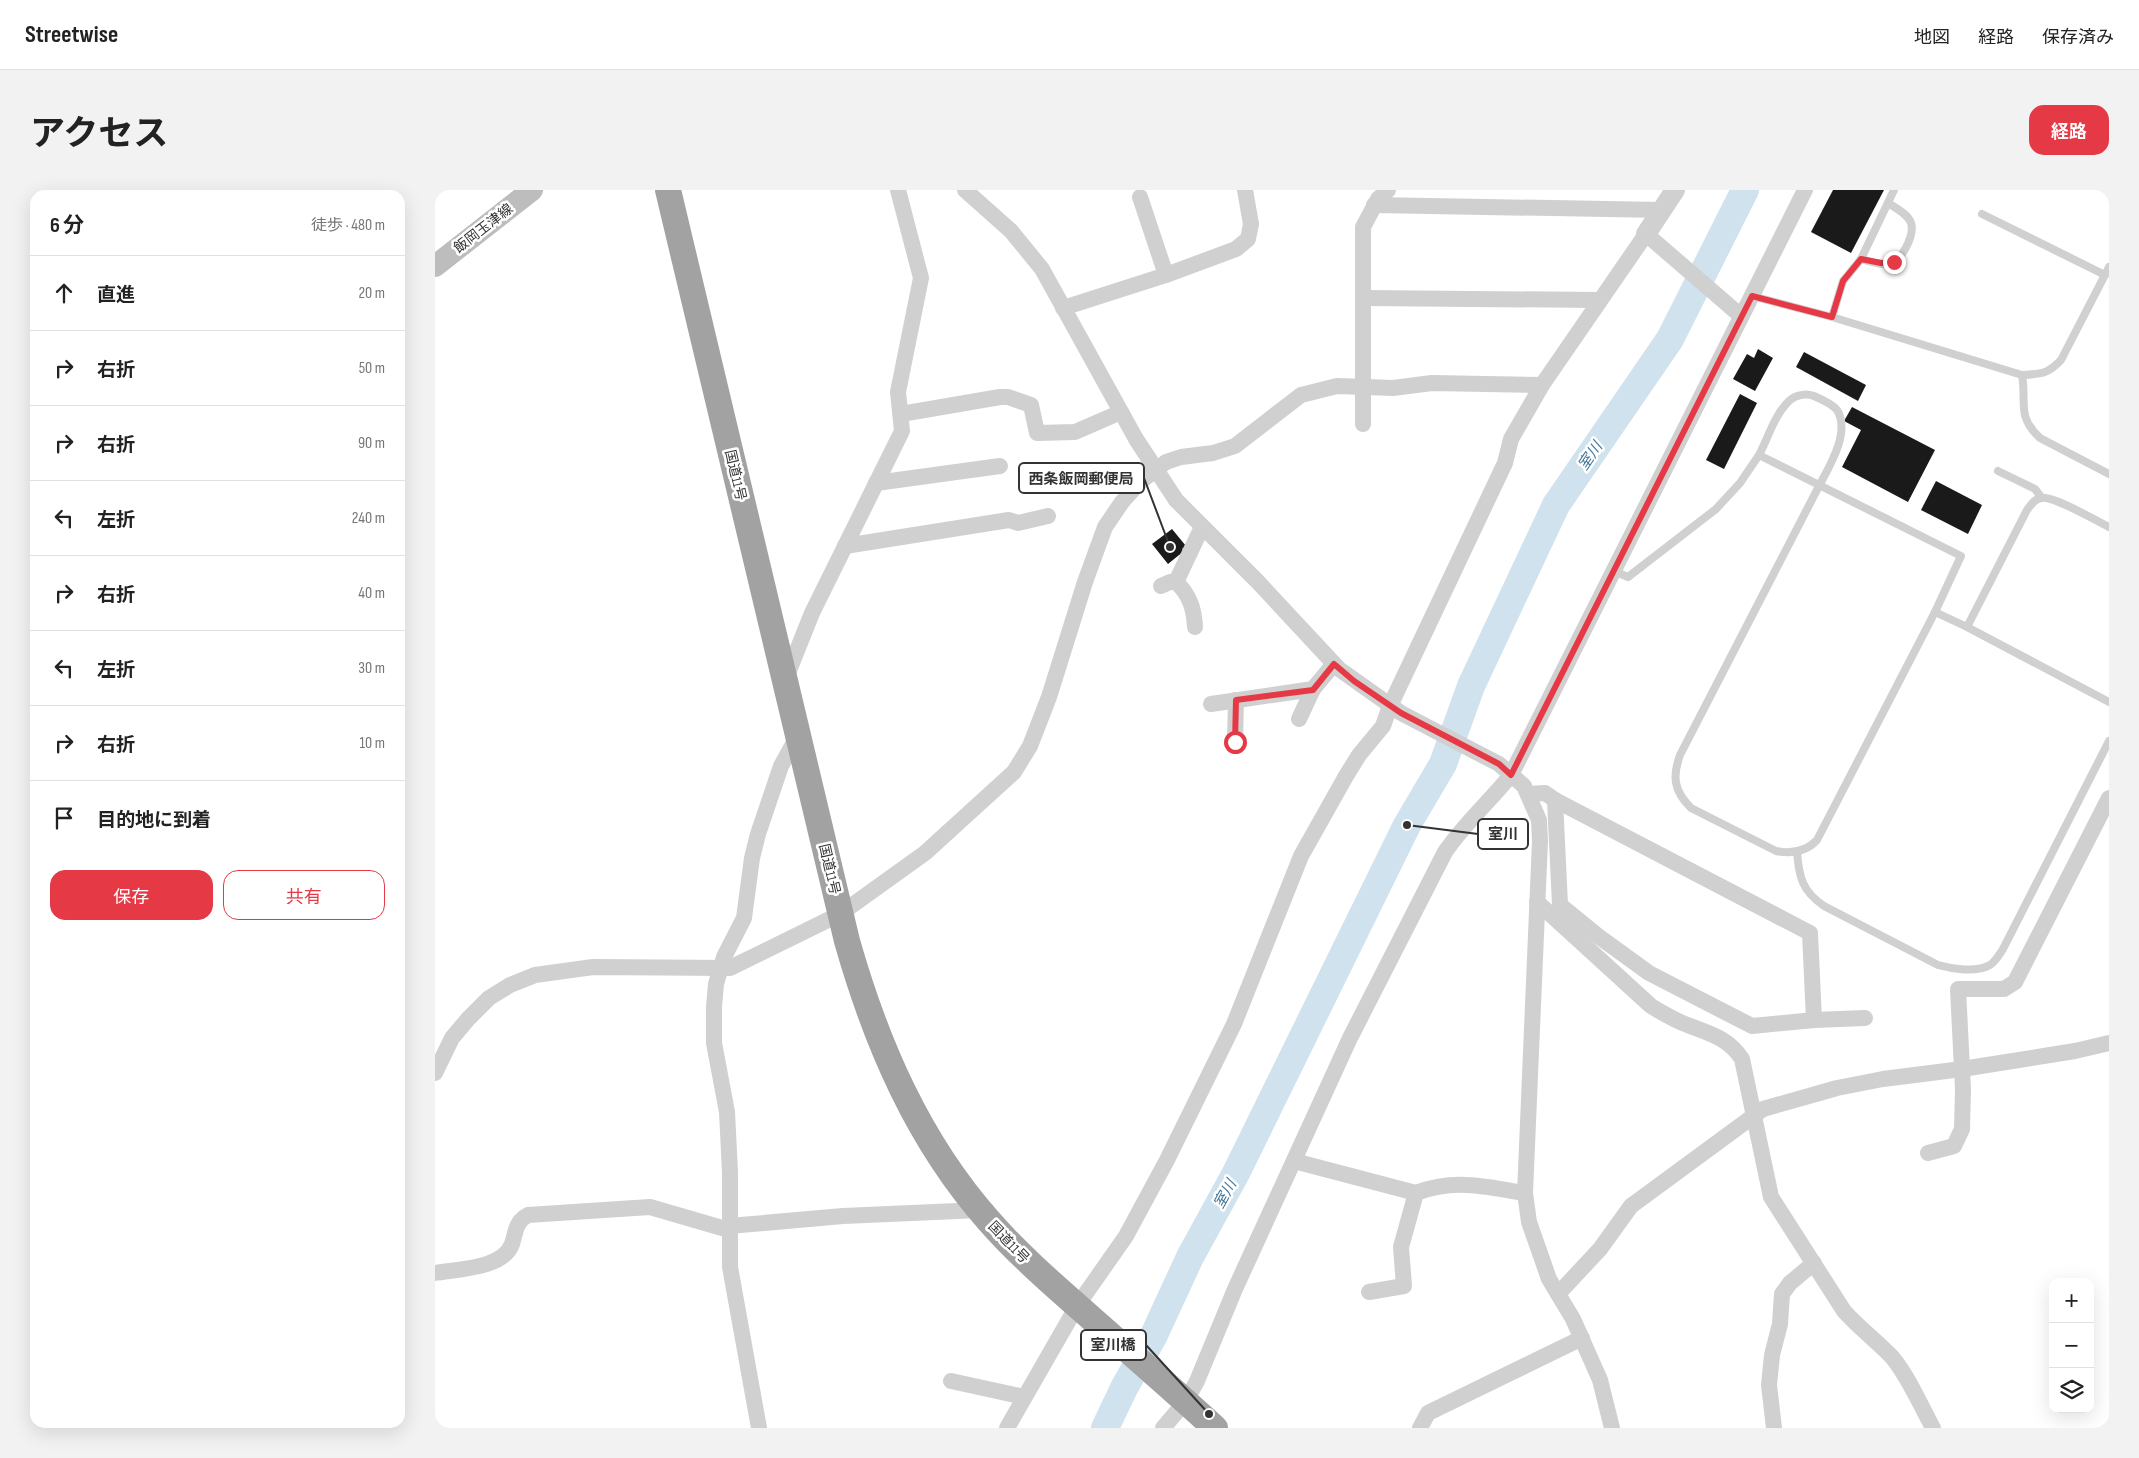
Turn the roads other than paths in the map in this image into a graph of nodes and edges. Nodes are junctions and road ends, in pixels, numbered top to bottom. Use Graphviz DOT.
graph roads {
  1 [pos="532,190"];
  2 [pos="668,190"];
  3 [pos="898,190"];
  4 [pos="965,190"];
  5 [pos="1245,190"];
  6 [pos="1388,190"];
  7 [pos="1675,190"];
  8 [pos="1805,190"];
  9 [pos="1895,190"];
  10 [pos="1140,197"];
  11 [pos="1888,203"];
  12 [pos="1375,205"];
  13 [pos="1662,210"];
  14 [pos="1982,214"];
  15 [pos="1653,240"];
  16 [pos="1861,259"];
  17 [pos="435,266"];
  18 [pos="2109,267"];
  19 [pos="1166,275"];
  20 [pos="2105,275"];
  21 [pos="1752,296"];
  22 [pos="1363,298"];
  23 [pos="1601,300"];
  24 [pos="1063,308"];
  25 [pos="1735,311"];
  26 [pos="1832,317"];
  27 [pos="2022,375"];
  28 [pos="1542,385"];
  29 [pos="1362,387"];
  30 [pos="1121,412"];
  31 [pos="901,414"];
  32 [pos="1363,424"];
  33 [pos="1759,455"];
  34 [pos="1000,466"];
  35 [pos="1155,470"];
  36 [pos="1998,471"];
  37 [pos="2109,474"];
  38 [pos="876,484"];
  39 [pos="1819,486"];
  40 [pos="2041,498"];
  41 [pos="1048,516"];
  42 [pos="1202,527"];
  43 [pos="2109,528"];
  44 [pos="845,546"];
  45 [pos="1614,571"];
  46 [pos="1935,612"];
  47 [pos="1195,627"];
  48 [pos="1967,627"];
  49 [pos="1334,664"];
  50 [pos="785,680"];
  51 [pos="1313,690"];
  52 [pos="1236,700"];
  53 [pos="2109,702"];
  54 [pos="1211,704"];
  55 [pos="1396,709"];
  56 [pos="1299,719"];
  57 [pos="798,734"];
  58 [pos="2109,741"];
  59 [pos="1235,742"];
  60 [pos="1505,770"];
  61 [pos="1529,794"];
  62 [pos="2109,798"];
  63 [pos="1555,800"];
  64 [pos="1797,852"];
  65 [pos="1537,902"];
  66 [pos="840,914"];
  67 [pos="721,969"];
  68 [pos="1865,1018"];
  69 [pos="1815,1020"];
  70 [pos="2109,1043"];
  71 [pos="1962,1069"];
  72 [pos="435,1073"];
  73 [pos="1754,1116"];
  74 [pos="1928,1153"];
  75 [pos="1293,1160"];
  76 [pos="1416,1193"];
  77 [pos="1525,1194"];
  78 [pos="980,1210"];
  79 [pos="729,1228"];
  80 [pos="1814,1263"];
  81 [pos="435,1273"];
  82 [pos="1369,1292"];
  83 [pos="1558,1294"];
  84 [pos="1079,1308"];
  85 [pos="1582,1338"];
  86 [pos="951,1381"];
  87 [pos="1024,1397"];
  88 [pos="1182,1398"];
  89 [pos="759,1428"];
  90 [pos="1007,1428"];
  91 [pos="1163,1428"];
  92 [pos="1215,1428"];
  93 [pos="1420,1428"];
  94 [pos="1612,1428"];
  95 [pos="1774,1428"];
  96 [pos="1933,1428"];
  1 -- 17 [label="main road, 飯岡玉津線"];
  2 -- 50 [label="highway, 国道11号"];
  3 -- 31 [label="street"];
  4 -- 24 [label="street"];
  5 -- 19 [label="street"];
  6 -- 12 [label="street"];
  7 -- 13 [label="street"];
  8 -- 21 [label="street"];
  9 -- 11 [label="lane"];
  10 -- 19 [label="street"];
  11 -- 16 [label="lane"];
  11 -- 16 [label="lane"];
  12 -- 13 [label="street"];
  12 -- 22 [label="street"];
  13 -- 15 [label="street"];
  14 -- 20 [label="lane"];
  15 -- 23 [label="street"];
  15 -- 25 [label="street"];
  16 -- 26 [label="lane"];
  18 -- 20 [label="lane"];
  19 -- 24 [label="street"];
  20 -- 27 [label="lane"];
  21 -- 25 [label="street"];
  21 -- 26 [label="lane"];
  22 -- 23 [label="street"];
  22 -- 29 [label="street"];
  23 -- 28 [label="street"];
  24 -- 30 [label="street"];
  25 -- 45 [label="street"];
  26 -- 27 [label="lane"];
  27 -- 37 [label="lane"];
  28 -- 29 [label="street"];
  28 -- 55 [label="street"];
  29 -- 32 [label="street"];
  29 -- 35 [label="street"];
  30 -- 31 [label="street"];
  30 -- 35 [label="street"];
  31 -- 38 [label="street"];
  33 -- 39 [label="lane"];
  33 -- 39 [label="lane"];
  33 -- 45 [label="lane"];
  34 -- 38 [label="street"];
  35 -- 42 [label="street"];
  35 -- 66 [label="street"];
  36 -- 40 [label="lane"];
  38 -- 44 [label="street"];
  39 -- 46 [label="lane"];
  39 -- 64 [label="lane"];
  40 -- 43 [label="lane"];
  40 -- 48 [label="lane"];
  41 -- 44 [label="street"];
  42 -- 47 [label="street"];
  42 -- 49 [label="street"];
  44 -- 50 [label="street"];
  45 -- 60 [label="street"];
  46 -- 48 [label="lane"];
  46 -- 64 [label="lane"];
  48 -- 53 [label="lane"];
  49 -- 51 [label="street"];
  49 -- 55 [label="street"];
  50 -- 57 [label="highway, 国道11号"];
  51 -- 52 [label="street"];
  51 -- 56 [label="street"];
  52 -- 54 [label="street"];
  52 -- 59 [label="street"];
  55 -- 60 [label="street"];
  55 -- 84 [label="street"];
  57 -- 66 [label="highway, 国道11号"];
  57 -- 67 [label="street"];
  58 -- 64 [label="lane"];
  60 -- 61 [label="street"];
  60 -- 75 [label="street"];
  61 -- 63 [label="street"];
  61 -- 65 [label="street"];
  62 -- 71 [label="street"];
  63 -- 69 [label="street"];
  63 -- 69 [label="street"];
  65 -- 73 [label="street"];
  65 -- 77 [label="street"];
  66 -- 67 [label="street"];
  66 -- 78 [label="highway, 国道11号"];
  67 -- 72 [label="street"];
  67 -- 79 [label="street"];
  68 -- 69 [label="street"];
  70 -- 71 [label="street"];
  71 -- 73 [label="street"];
  71 -- 74 [label="street"];
  73 -- 80 [label="street"];
  73 -- 83 [label="street"];
  75 -- 76 [label="street"];
  75 -- 88 [label="street"];
  76 -- 77 [label="street"];
  76 -- 82 [label="street"];
  77 -- 83 [label="street"];
  78 -- 79 [label="street"];
  78 -- 84 [label="highway, 国道11号"];
  79 -- 81 [label="street"];
  79 -- 89 [label="street"];
  80 -- 95 [label="street"];
  80 -- 96 [label="street"];
  83 -- 85 [label="street"];
  84 -- 87 [label="street"];
  84 -- 88 [label="highway, 国道11号"];
  85 -- 93 [label="street"];
  85 -- 94 [label="street"];
  86 -- 87 [label="street"];
  87 -- 90 [label="street"];
  88 -- 91 [label="street"];
  88 -- 92 [label="highway, 国道11号"];
}
